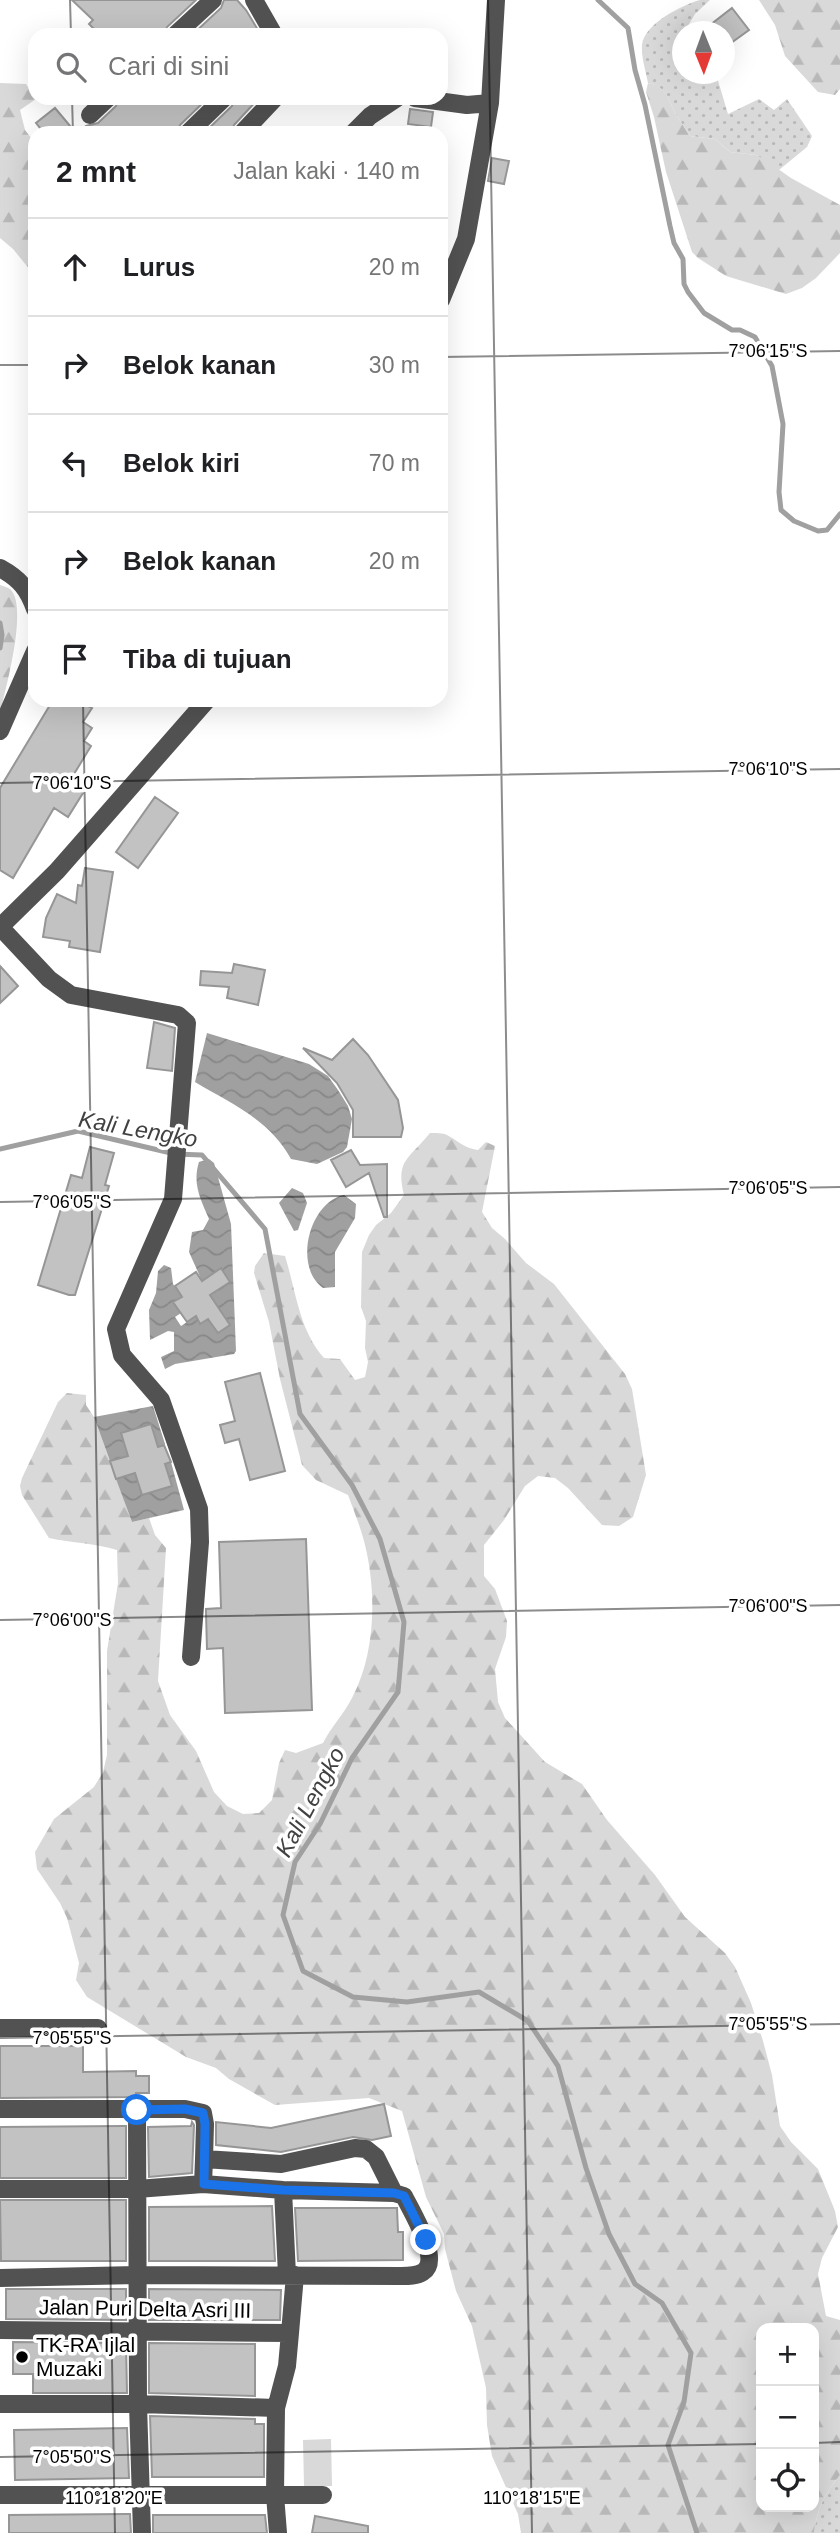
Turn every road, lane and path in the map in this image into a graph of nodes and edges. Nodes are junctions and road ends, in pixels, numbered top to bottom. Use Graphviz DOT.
graph roads {
  1 [pos="213,0"];
  2 [pos="254,0"];
  3 [pos="496,0"];
  4 [pos="183,28"];
  5 [pos="270,28"];
  6 [pos="448,102"];
  7 [pos="490,103"];
  8 [pos="101,105"];
  9 [pos="217,105"];
  10 [pos="268,105"];
  11 [pos="386,105"];
  12 [pos="90,115"];
  13 [pos="195,126"];
  14 [pos="249,126"];
  15 [pos="360,126"];
  16 [pos="448,283"];
  17 [pos="0,568"];
  18 [pos="28,590"];
  19 [pos="28,666"];
  20 [pos="201,707"];
  21 [pos="0,731"];
  22 [pos="3,918"];
  23 [pos="191,1657"];
  24 [pos="0,2028"];
  25 [pos="98,2028"];
  26 [pos="0,2109"];
  27 [pos="137,2110"];
  28 [pos="205,2159"];
  29 [pos="204,2184"];
  30 [pos="0,2189"];
  31 [pos="137,2189"];
  32 [pos="283,2190"];
  33 [pos="394,2193"];
  34 [pos="137,2275"];
  35 [pos="291,2275"];
  36 [pos="0,2278"];
  37 [pos="0,2330"];
  38 [pos="138,2330"];
  39 [pos="290,2333"];
  40 [pos="0,2404"];
  41 [pos="138,2404"];
  42 [pos="276,2408"];
  43 [pos="0,2495"];
  44 [pos="141,2495"];
  45 [pos="323,2495"];
  46 [pos="275,2496"];
  47 [pos="142,2533"];
  48 [pos="278,2533"];
  1 -- 4 [label="street"];
  2 -- 5 [label="street"];
  3 -- 7 [label="street"];
  6 -- 7 [label="street"];
  7 -- 16 [label="street"];
  8 -- 12 [label="street"];
  9 -- 13 [label="street"];
  10 -- 14 [label="street"];
  11 -- 15 [label="street"];
  17 -- 18 [label="street"];
  19 -- 21 [label="street"];
  20 -- 22 [label="street"];
  22 -- 23 [label="street"];
  24 -- 25 [label="street"];
  26 -- 27 [label="street"];
  27 -- 28 [label="street"];
  27 -- 31 [label="street"];
  28 -- 29 [label="street"];
  28 -- 33 [label="street"];
  29 -- 31 [label="street"];
  29 -- 32 [label="street"];
  30 -- 31 [label="street"];
  31 -- 34 [label="street"];
  32 -- 33 [label="street"];
  32 -- 35 [label="street"];
  33 -- 35 [label="street"];
  34 -- 35 [label="street"];
  34 -- 36 [label="street"];
  34 -- 38 [label="street"];
  35 -- 39 [label="street"];
  37 -- 38 [label="street, Jalan Puri Delta Asri III"];
  38 -- 39 [label="street, Jalan Puri Delta Asri III"];
  38 -- 41 [label="street"];
  39 -- 42 [label="street"];
  40 -- 41 [label="street"];
  41 -- 42 [label="street"];
  41 -- 44 [label="street"];
  42 -- 46 [label="street"];
  43 -- 44 [label="street"];
  44 -- 46 [label="street"];
  44 -- 47 [label="street"];
  45 -- 46 [label="street"];
  46 -- 48 [label="street"];
}
